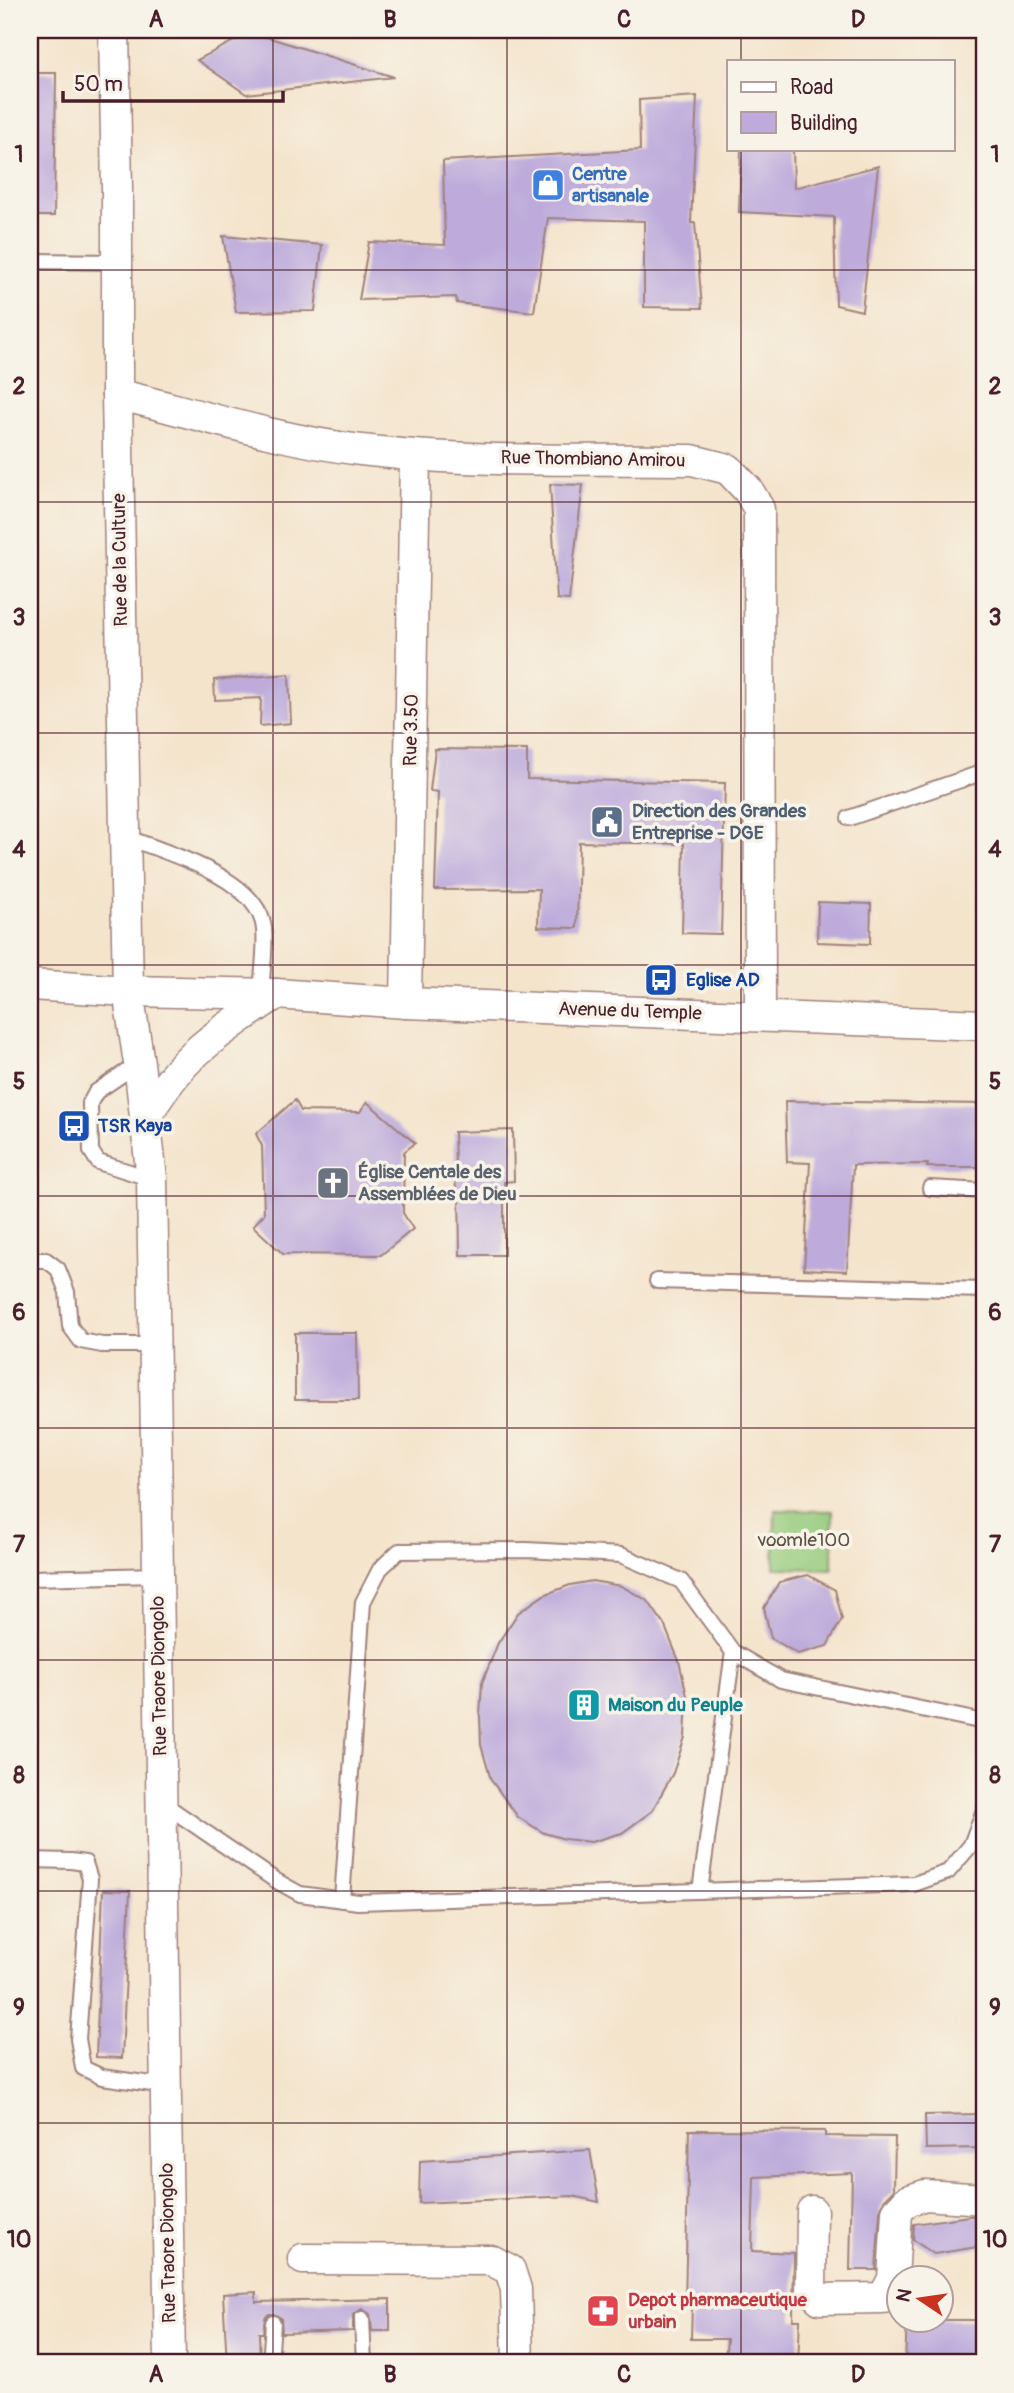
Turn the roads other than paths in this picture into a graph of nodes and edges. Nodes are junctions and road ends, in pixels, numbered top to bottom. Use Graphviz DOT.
graph roads {
  1 [pos="114,30"];
  2 [pos="30,261"];
  3 [pos="117,262"];
  4 [pos="117,394"];
  5 [pos="415,456"];
  6 [pos="984,772"];
  7 [pos="849,818"];
  8 [pos="125,837"];
  9 [pos="30,985"];
  10 [pos="128,991"];
  11 [pos="268,994"];
  12 [pos="406,1003"];
  13 [pos="760,1016"];
  14 [pos="984,1025"];
  15 [pos="139,1063"];
  16 [pos="145,1117"];
  17 [pos="152,1178"];
  18 [pos="930,1188"];
  19 [pos="984,1191"];
  20 [pos="30,1260"];
  21 [pos="657,1281"];
  22 [pos="984,1290"];
  23 [pos="154,1345"];
  24 [pos="158,1575"];
  25 [pos="30,1578"];
  26 [pos="733,1652"];
  27 [pos="984,1722"];
  28 [pos="161,1802"];
  29 [pos="984,1810"];
  30 [pos="30,1860"];
  31 [pos="700,1891"];
  32 [pos="342,1900"];
  33 [pos="166,2086"];
  34 [pos="984,2199"];
  35 [pos="812,2211"];
  36 [pos="303,2259"];
  37 [pos="362,2319"];
  38 [pos="272,2323"];
  39 [pos="170,2363"];
  40 [pos="270,2363"];
  41 [pos="364,2363"];
  42 [pos="518,2363"];
  1 -- 3 [label="street, Rue de la Culture"];
  2 -- 3 [label="lane"];
  3 -- 4 [label="street, Rue de la Culture"];
  4 -- 5 [label="street, Rue Thombiano Amirou"];
  4 -- 8 [label="street, Rue de la Culture"];
  5 -- 12 [label="street, Rue 3.50"];
  5 -- 13 [label="street, Rue Thombiano Amirou"];
  6 -- 7 [label="lane"];
  8 -- 10 [label="street, Rue de la Culture"];
  8 -- 11 [label="lane"];
  9 -- 10 [label="street"];
  10 -- 11 [label="street, Avenue du Temple"];
  10 -- 15 [label="street, Rue Traore Diongolo"];
  11 -- 12 [label="street, Avenue du Temple"];
  11 -- 16 [label="street"];
  12 -- 13 [label="street, Avenue du Temple"];
  13 -- 14 [label="street, Avenue du Temple"];
  15 -- 16 [label="street, Rue Traore Diongolo"];
  15 -- 17 [label="lane"];
  16 -- 17 [label="street, Rue Traore Diongolo"];
  17 -- 23 [label="street, Rue Traore Diongolo"];
  18 -- 19 [label="lane"];
  20 -- 23 [label="lane"];
  21 -- 22 [label="lane"];
  23 -- 24 [label="street, Rue Traore Diongolo"];
  24 -- 25 [label="lane"];
  24 -- 28 [label="street, Rue Traore Diongolo"];
  26 -- 27 [label="lane"];
  26 -- 31 [label="lane"];
  26 -- 32 [label="lane"];
  28 -- 32 [label="lane"];
  28 -- 33 [label="street, Rue Traore Diongolo"];
  29 -- 31 [label="lane"];
  30 -- 33 [label="lane"];
  31 -- 32 [label="lane"];
  33 -- 39 [label="street, Rue Traore Diongolo"];
  34 -- 35 [label="street"];
  36 -- 42 [label="street"];
  37 -- 41 [label="lane"];
  38 -- 40 [label="lane"];
}
